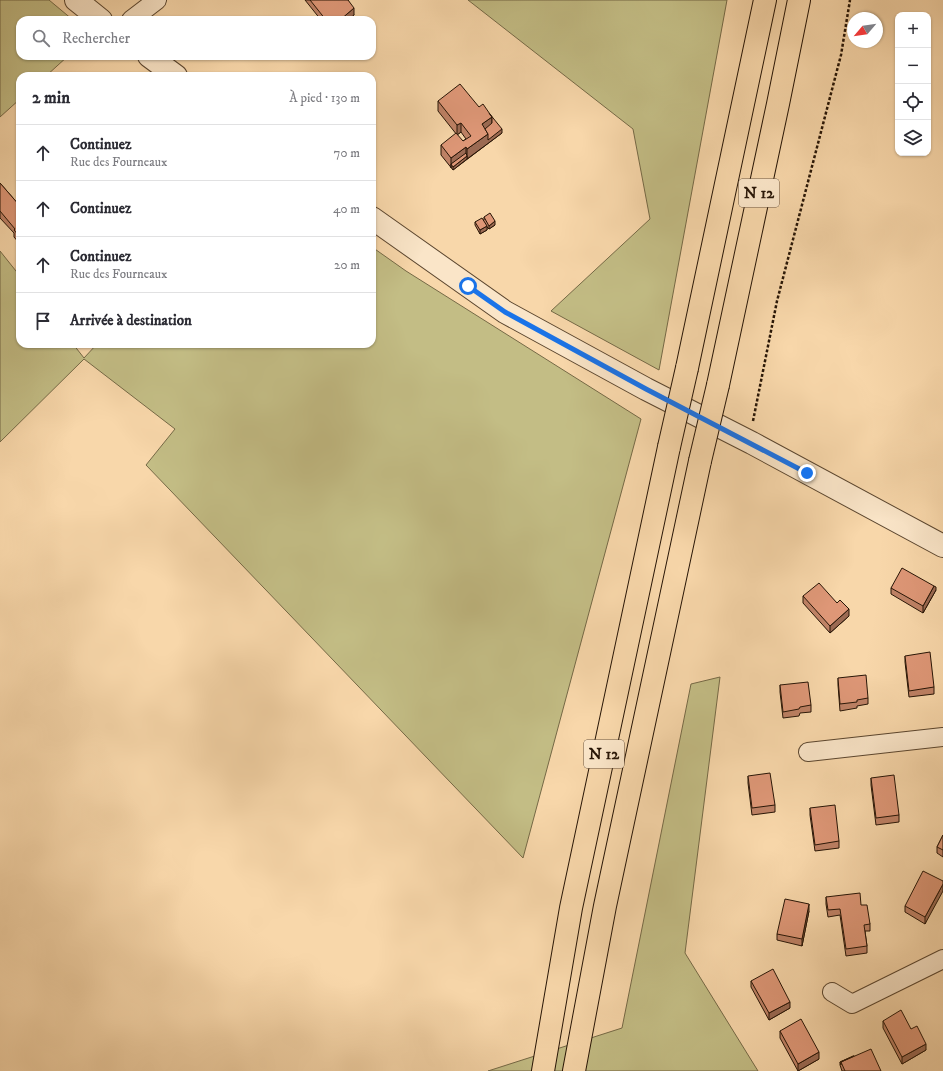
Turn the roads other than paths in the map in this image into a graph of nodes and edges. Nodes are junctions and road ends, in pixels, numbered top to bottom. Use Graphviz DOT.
graph roads {
  1 [pos="76,0"];
  2 [pos="157,0"];
  3 [pos="765,0"];
  4 [pos="799,0"];
  5 [pos="96,16"];
  6 [pos="136,16"];
  7 [pos="154,60"];
  8 [pos="171,72"];
  9 [pos="376,221"];
  10 [pos="943,546"];
  11 [pos="943,737"];
  12 [pos="808,752"];
  13 [pos="943,959"];
  14 [pos="832,992"];
  15 [pos="543,1071"];
  16 [pos="574,1071"];
  1 -- 5 [label="street"];
  2 -- 6 [label="street"];
  3 -- 15 [label="highway, N 12, bridge"];
  4 -- 16 [label="highway, N 12, bridge"];
  7 -- 8 [label="street"];
  9 -- 10 [label="street"];
  11 -- 12 [label="street"];
  13 -- 14 [label="street"];
}
